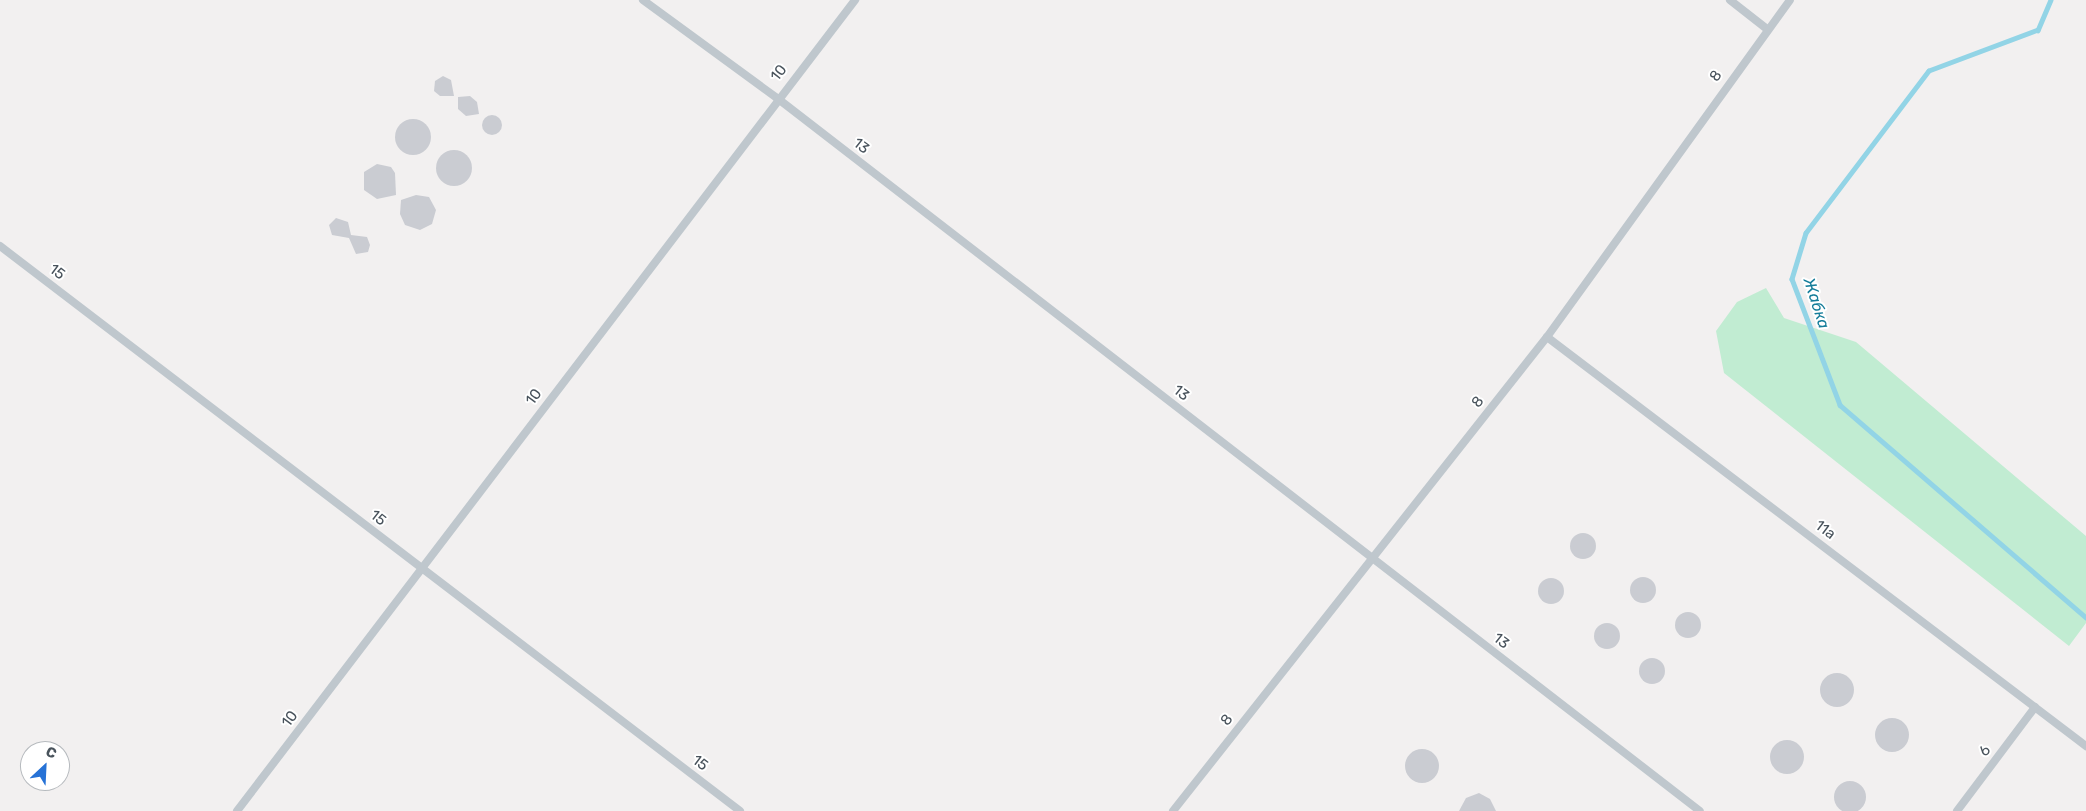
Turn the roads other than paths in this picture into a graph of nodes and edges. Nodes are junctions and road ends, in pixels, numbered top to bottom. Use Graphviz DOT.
graph roads {
  1 [pos="643,0"];
  2 [pos="855,0"];
  3 [pos="1730,0"];
  4 [pos="1790,0"];
  5 [pos="1767,29"];
  6 [pos="777,98"];
  7 [pos="0,246"];
  8 [pos="1547,337"];
  9 [pos="1372,559"];
  10 [pos="422,568"];
  11 [pos="2035,707"];
  12 [pos="2086,746"];
  13 [pos="237,811"];
  14 [pos="740,811"];
  15 [pos="1173,811"];
  16 [pos="1700,811"];
  17 [pos="1957,811"];
  1 -- 6 [label="lane, 13 / 13"];
  2 -- 6 [label="lane, 10 / 10"];
  3 -- 5 [label="lane"];
  4 -- 5 [label="lane, 8 / 8"];
  5 -- 8 [label="lane, 8 / 8"];
  6 -- 9 [label="lane, 13 / 13"];
  6 -- 10 [label="lane, 10 / 10"];
  7 -- 10 [label="lane, 15 / 15"];
  8 -- 9 [label="lane, 8 / 8"];
  8 -- 11 [label="lane, 11a / 11a"];
  9 -- 15 [label="lane, 8 / 8"];
  9 -- 16 [label="lane, 13 / 13"];
  10 -- 13 [label="lane, 10 / 10"];
  10 -- 14 [label="lane, 15 / 15"];
  11 -- 12 [label="lane, 11a / 11a"];
  11 -- 17 [label="lane, 6 / 6"];
}
